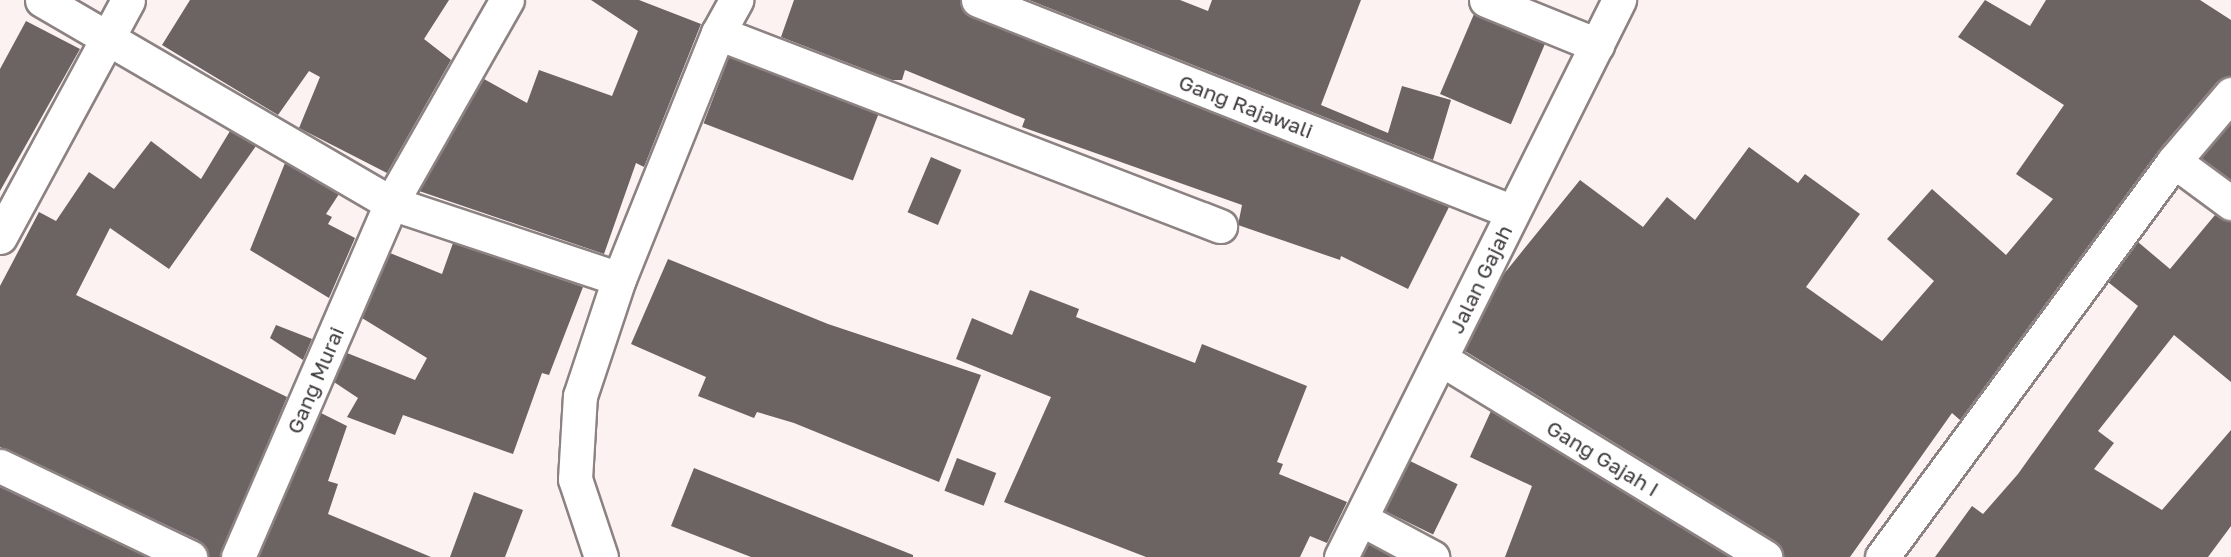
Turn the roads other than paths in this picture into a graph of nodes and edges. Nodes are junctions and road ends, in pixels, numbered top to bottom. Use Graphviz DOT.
graph roads {
  1 [pos="42,0"];
  2 [pos="128,0"];
  3 [pos="507,0"];
  4 [pos="736,0"];
  5 [pos="978,0"];
  6 [pos="1486,0"];
  7 [pos="1619,0"];
  8 [pos="718,33"];
  9 [pos="108,36"];
  10 [pos="1597,45"];
  11 [pos="2231,94"];
  12 [pos="2174,161"];
  13 [pos="2231,202"];
  14 [pos="391,203"];
  15 [pos="1513,212"];
  16 [pos="1220,226"];
  17 [pos="0,237"];
  18 [pos="619,279"];
  19 [pos="1441,359"];
  20 [pos="0,466"];
  21 [pos="1361,519"];
  22 [pos="190,557"];
  23 [pos="238,557"];
  24 [pos="601,557"];
  25 [pos="1341,557"];
  26 [pos="1432,557"];
  27 [pos="1766,557"];
  28 [pos="1882,557"];
  1 -- 9 [label="street"];
  2 -- 9 [label="street"];
  3 -- 14 [label="street, Gang Murai"];
  4 -- 8 [label="street"];
  5 -- 15 [label="street, Gang Rajawali"];
  6 -- 10 [label="street"];
  7 -- 10 [label="street, Jalan Gajah"];
  8 -- 16 [label="street"];
  8 -- 18 [label="street"];
  9 -- 14 [label="street"];
  9 -- 17 [label="street"];
  10 -- 15 [label="street, Jalan Gajah"];
  11 -- 12 [label="street"];
  12 -- 13 [label="street"];
  12 -- 28 [label="street"];
  14 -- 18 [label="street"];
  14 -- 23 [label="street, Gang Murai"];
  15 -- 19 [label="street, Jalan Gajah"];
  18 -- 24 [label="street"];
  19 -- 21 [label="street, Jalan Gajah"];
  19 -- 27 [label="street, Gang Gajah I"];
  20 -- 22 [label="street"];
  21 -- 25 [label="street, Jalan Gajah"];
  21 -- 26 [label="street"];
}
